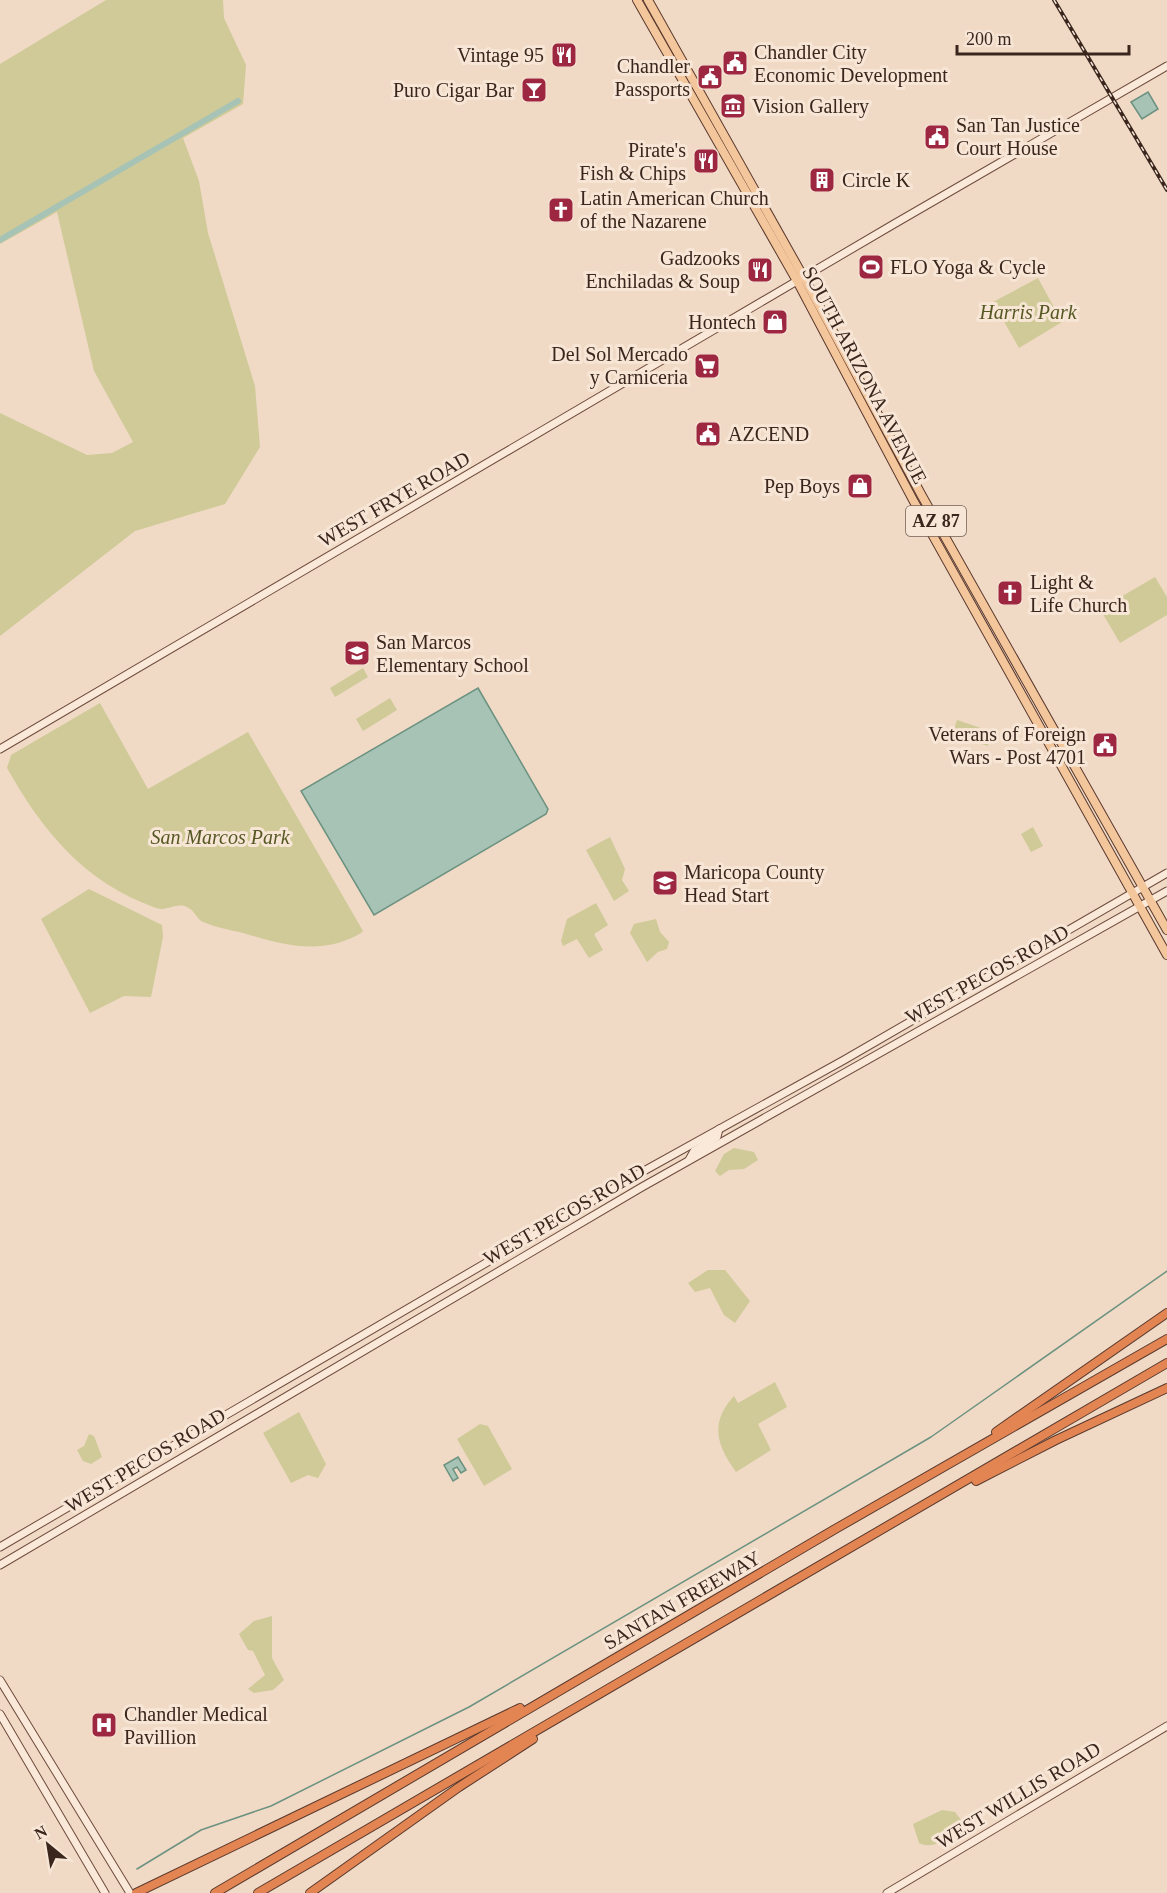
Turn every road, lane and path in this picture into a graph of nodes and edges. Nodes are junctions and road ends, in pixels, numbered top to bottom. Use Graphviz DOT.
graph roads {
  1 [pos="637,0"];
  2 [pos="648,0"];
  3 [pos="1167,66"];
  4 [pos="730,157"];
  5 [pos="800,279"];
  6 [pos="825,325"];
  7 [pos="0,749"];
  8 [pos="1167,873"];
  9 [pos="1143,888"];
  10 [pos="1167,891"];
  11 [pos="1132,894"];
  12 [pos="1150,901"];
  13 [pos="1140,907"];
  14 [pos="1167,930"];
  15 [pos="1167,955"];
  16 [pos="719,1129"];
  17 [pos="689,1160"];
  18 [pos="1167,1313"];
  19 [pos="1167,1339"];
  20 [pos="1167,1363"];
  21 [pos="1167,1388"];
  22 [pos="949,1465"];
  23 [pos="939,1496"];
  24 [pos="0,1547"];
  25 [pos="0,1565"];
  26 [pos="611,1661"];
  27 [pos="0,1680"];
  28 [pos="585,1703"];
  29 [pos="0,1714"];
  30 [pos="1167,1726"];
  31 [pos="105,1893"];
  32 [pos="130,1893"];
  33 [pos="136,1893"];
  34 [pos="215,1893"];
  35 [pos="258,1893"];
  36 [pos="310,1893"];
  37 [pos="887,1893"];
  1 -- 4 [label="main road, SOUTH ARIZONA AVENUE / AZ 87"];
  2 -- 4 [label="main road, SOUTH ARIZONA AVENUE / AZ 87"];
  3 -- 5 [label="main road, WEST FRYE ROAD"];
  4 -- 5 [label="main road, SOUTH ARIZONA AVENUE / AZ 87"];
  5 -- 6 [label="main road, SOUTH ARIZONA AVENUE / AZ 87"];
  5 -- 7 [label="main road, WEST FRYE ROAD"];
  6 -- 9 [label="main road, SOUTH ARIZONA AVENUE / AZ 87"];
  6 -- 11 [label="main road, SOUTH ARIZONA AVENUE / AZ 87"];
  8 -- 9 [label="main road, WEST PECOS ROAD"];
  9 -- 11 [label="main road, WEST PECOS ROAD"];
  9 -- 12 [label="main road, SOUTH ARIZONA AVENUE / AZ 87"];
  10 -- 12 [label="main road, WEST PECOS ROAD"];
  11 -- 13 [label="main road, SOUTH ARIZONA AVENUE / AZ 87"];
  11 -- 16 [label="main road, WEST PECOS ROAD"];
  12 -- 13 [label="main road, WEST PECOS ROAD"];
  12 -- 14 [label="main road, SOUTH ARIZONA AVENUE / AZ 87"];
  13 -- 15 [label="main road, SOUTH ARIZONA AVENUE / AZ 87"];
  13 -- 17 [label="main road, WEST PECOS ROAD"];
  16 -- 17 [label="main road"];
  16 -- 24 [label="main road, WEST PECOS ROAD"];
  17 -- 25 [label="main road, WEST PECOS ROAD"];
  18 -- 22 [label="highway"];
  19 -- 22 [label="highway, SANTAN FREEWAY"];
  20 -- 23 [label="highway, SANTAN FREEWAY"];
  21 -- 23 [label="highway"];
  22 -- 26 [label="highway, SANTAN FREEWAY"];
  23 -- 28 [label="highway, SANTAN FREEWAY"];
  26 -- 33 [label="highway"];
  26 -- 34 [label="highway, SANTAN FREEWAY"];
  27 -- 32 [label="main road"];
  28 -- 35 [label="highway, SANTAN FREEWAY"];
  28 -- 36 [label="highway"];
  29 -- 31 [label="main road"];
  30 -- 37 [label="main road, WEST WILLIS ROAD"];
}
